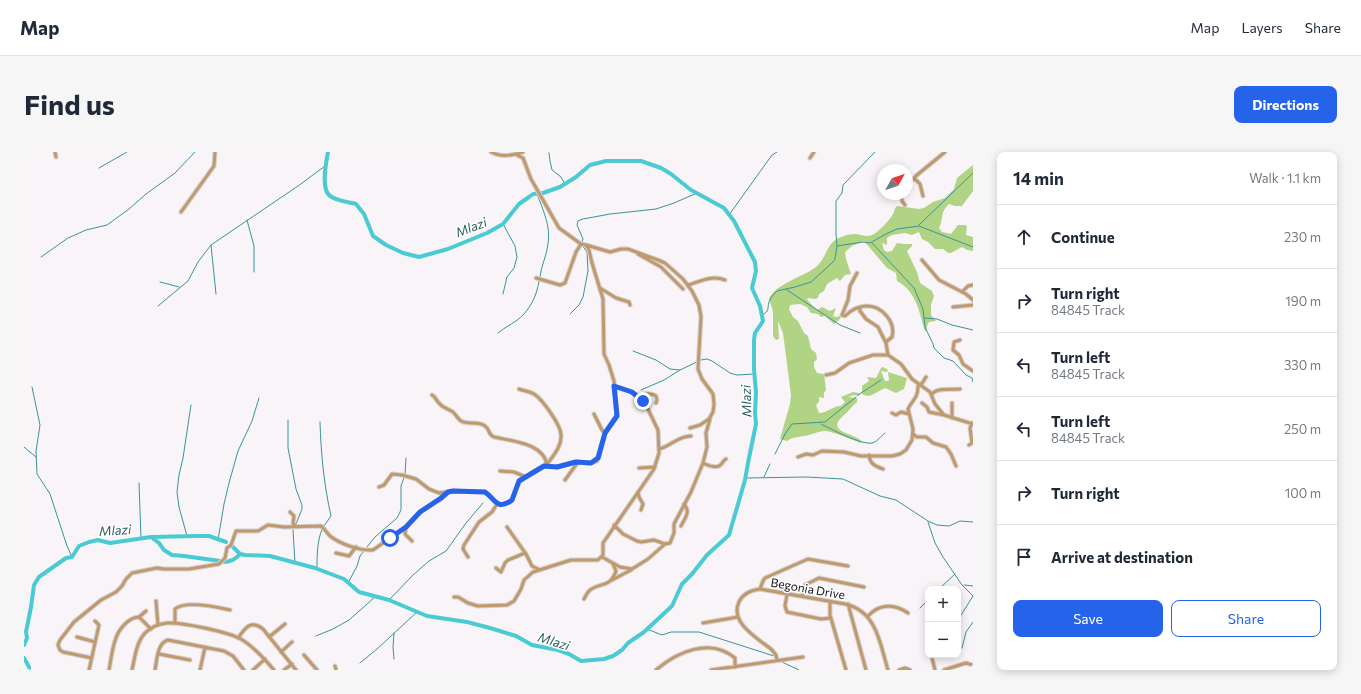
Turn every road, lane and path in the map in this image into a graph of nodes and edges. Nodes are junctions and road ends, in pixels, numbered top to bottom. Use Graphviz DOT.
graph roads {
  1 [pos="55,152"];
  2 [pos="215,152"];
  3 [pos="492,152"];
  4 [pos="523,152"];
  5 [pos="814,152"];
  6 [pos="945,152"];
  7 [pos="517,155"];
  8 [pos="56,157"];
  9 [pos="810,158"];
  10 [pos="914,178"];
  11 [pos="923,196"];
  12 [pos="902,200"];
  13 [pos="906,205"];
  14 [pos="181,212"];
  15 [pos="581,244"];
  16 [pos="586,246"];
  17 [pos="634,252"];
  18 [pos="922,260"];
  19 [pos="857,273"];
  20 [pos="536,278"];
  21 [pos="725,280"];
  22 [pos="688,285"];
  23 [pos="973,285"];
  24 [pos="600,288"];
  25 [pos="683,289"];
  26 [pos="962,292"];
  27 [pos="973,300"];
  28 [pos="630,305"];
  29 [pos="973,305"];
  30 [pos="860,307"];
  31 [pos="953,307"];
  32 [pos="960,340"];
  33 [pos="886,342"];
  34 [pos="888,355"];
  35 [pos="973,371"];
  36 [pos="826,375"];
  37 [pos="926,376"];
  38 [pos="920,384"];
  39 [pos="614,386"];
  40 [pos="519,389"];
  41 [pos="960,389"];
  42 [pos="932,394"];
  43 [pos="432,395"];
  44 [pos="639,397"];
  45 [pos="656,403"];
  46 [pos="922,403"];
  47 [pos="952,403"];
  48 [pos="892,413"];
  49 [pos="594,414"];
  50 [pos="909,414"];
  51 [pos="944,415"];
  52 [pos="711,416"];
  53 [pos="952,418"];
  54 [pos="972,423"];
  55 [pos="690,428"];
  56 [pos="605,433"];
  57 [pos="912,434"];
  58 [pos="691,436"];
  59 [pos="969,445"];
  60 [pos="659,449"];
  61 [pos="869,456"];
  62 [pos="798,457"];
  63 [pos="726,459"];
  64 [pos="578,462"];
  65 [pos="703,463"];
  66 [pos="547,465"];
  67 [pos="956,466"];
  68 [pos="655,467"];
  69 [pos="639,468"];
  70 [pos="883,469"];
  71 [pos="500,471"];
  72 [pos="526,477"];
  73 [pos="565,480"];
  74 [pos="379,487"];
  75 [pos="448,492"];
  76 [pos="638,492"];
  77 [pos="497,504"];
  78 [pos="684,504"];
  79 [pos="641,510"];
  80 [pos="290,512"];
  81 [pos="614,525"];
  82 [pos="681,526"];
  83 [pos="298,527"];
  84 [pos="406,527"];
  85 [pos="507,527"];
  86 [pos="412,541"];
  87 [pos="665,544"];
  88 [pos="356,547"];
  89 [pos="336,553"];
  90 [pos="525,553"];
  91 [pos="468,557"];
  92 [pos="602,557"];
  93 [pos="613,563"];
  94 [pos="848,566"];
  95 [pos="496,568"];
  96 [pos="538,569"];
  97 [pos="631,570"];
  98 [pos="611,580"];
  99 [pos="864,587"];
  100 [pos="760,589"];
  101 [pos="787,594"];
  102 [pos="802,596"];
  103 [pos="454,597"];
  104 [pos="584,599"];
  105 [pos="156,601"];
  106 [pos="830,602"];
  107 [pos="848,604"];
  108 [pos="230,610"];
  109 [pos="146,611"];
  110 [pos="908,613"];
  111 [pos="868,616"];
  112 [pos="139,617"];
  113 [pos="738,617"];
  114 [pos="831,618"];
  115 [pos="95,621"];
  116 [pos="175,623"];
  117 [pos="703,623"];
  118 [pos="285,624"];
  119 [pos="158,625"];
  120 [pos="150,629"];
  121 [pos="269,637"];
  122 [pos="77,638"];
  123 [pos="238,638"];
  124 [pos="95,642"];
  125 [pos="292,642"];
  126 [pos="205,647"];
  127 [pos="281,652"];
  128 [pos="158,654"];
  129 [pos="304,655"];
  130 [pos="803,657"];
  131 [pos="92,658"];
  132 [pos="932,658"];
  133 [pos="265,659"];
  134 [pos="190,660"];
  135 [pos="777,660"];
  136 [pos="292,664"];
  137 [pos="973,665"];
  138 [pos="735,667"];
  139 [pos="89,670"];
  140 [pos="109,670"];
  141 [pos="132,670"];
  142 [pos="155,670"];
  143 [pos="200,670"];
  144 [pos="244,670"];
  145 [pos="253,670"];
  146 [pos="274,670"];
  147 [pos="284,670"];
  148 [pos="296,670"];
  149 [pos="316,670"];
  150 [pos="656,670"];
  151 [pos="711,670"];
  152 [pos="846,670"];
  153 [pos="866,670"];
  154 [pos="888,670"];
  155 [pos="899,670"];
  156 [pos="910,670"];
  157 [pos="935,670"];
  158 [pos="944,670"];
  1 -- 8 [label="street"];
  2 -- 14 [label="street"];
  3 -- 7 [label="street"];
  4 -- 7 [label="street"];
  5 -- 9 [label="street"];
  6 -- 10 [label="street"];
  7 -- 15 [label="street"];
  10 -- 11 [label="street"];
  12 -- 13 [label="street"];
  15 -- 16 [label="street"];
  15 -- 20 [label="street"];
  16 -- 17 [label="street"];
  16 -- 24 [label="street"];
  17 -- 22 [label="street"];
  17 -- 25 [label="street"];
  18 -- 26 [label="street"];
  19 -- 30 [label="street"];
  21 -- 22 [label="street"];
  22 -- 52 [label="street"];
  23 -- 26 [label="street"];
  24 -- 28 [label="street"];
  24 -- 39 [label="street"];
  26 -- 27 [label="street"];
  29 -- 31 [label="street"];
  30 -- 33 [label="street"];
  30 -- 33 [label="street"];
  32 -- 35 [label="street"];
  33 -- 34 [label="street"];
  34 -- 36 [label="street"];
  34 -- 38 [label="street"];
  37 -- 38 [label="street"];
  38 -- 42 [label="street"];
  38 -- 50 [label="street"];
  39 -- 44 [label="street"];
  39 -- 56 [label="street"];
  40 -- 66 [label="street"];
  41 -- 42 [label="street"];
  42 -- 51 [label="street"];
  43 -- 66 [label="street"];
  44 -- 45 [label="street"];
  44 -- 60 [label="street"];
  46 -- 51 [label="street"];
  47 -- 53 [label="street"];
  48 -- 50 [label="street"];
  49 -- 56 [label="street"];
  50 -- 57 [label="street"];
  51 -- 53 [label="street"];
  52 -- 55 [label="street"];
  52 -- 65 [label="street"];
  53 -- 54 [label="street"];
  54 -- 59 [label="street"];
  56 -- 64 [label="street"];
  57 -- 61 [label="street"];
  57 -- 67 [label="street"];
  58 -- 60 [label="street"];
  60 -- 68 [label="street"];
  61 -- 62 [label="street"];
  61 -- 70 [label="street"];
  63 -- 65 [label="street"];
  64 -- 66 [label="street"];
  64 -- 73 [label="street"];
  65 -- 78 [label="street"];
  66 -- 72 [label="street"];
  68 -- 69 [label="street"];
  68 -- 76 [label="street"];
  71 -- 72 [label="street"];
  72 -- 77 [label="street"];
  74 -- 75 [label="street"];
  75 -- 77 [label="street"];
  75 -- 84 [label="street"];
  76 -- 79 [label="street"];
  76 -- 81 [label="street"];
  77 -- 91 [label="street"];
  78 -- 82 [label="street"];
  78 -- 87 [label="street"];
  80 -- 83 [label="street"];
  81 -- 87 [label="street"];
  81 -- 92 [label="street"];
  83 -- 88 [label="street"];
  83 -- 131 [label="street"];
  84 -- 86 [label="street"];
  84 -- 88 [label="street"];
  85 -- 90 [label="street"];
  87 -- 97 [label="street"];
  88 -- 89 [label="street"];
  90 -- 95 [label="street"];
  90 -- 96 [label="street"];
  92 -- 93 [label="street"];
  92 -- 96 [label="street"];
  93 -- 97 [label="street"];
  93 -- 98 [label="street"];
  94 -- 100 [label="street"];
  96 -- 103 [label="street"];
  97 -- 98 [label="street"];
  98 -- 104 [label="street"];
  99 -- 102 [label="street"];
  100 -- 101 [label="street, Begonia Drive"];
  100 -- 113 [label="street, Begonia Drive"];
  101 -- 102 [label="street, Begonia Drive"];
  101 -- 114 [label="street"];
  102 -- 106 [label="street, Begonia Drive"];
  105 -- 119 [label="street"];
  106 -- 107 [label="street, Begonia Drive"];
  106 -- 114 [label="street"];
  107 -- 111 [label="street, Begonia Drive"];
  107 -- 153 [label="street"];
  108 -- 116 [label="street"];
  109 -- 112 [label="street"];
  110 -- 111 [label="street"];
  111 -- 154 [label="street"];
  112 -- 120 [label="street"];
  112 -- 140 [label="street"];
  113 -- 117 [label="street"];
  113 -- 135 [label="street"];
  114 -- 152 [label="street"];
  115 -- 124 [label="street"];
  116 -- 119 [label="street"];
  116 -- 123 [label="street"];
  118 -- 121 [label="street"];
  119 -- 120 [label="street"];
  120 -- 141 [label="street"];
  121 -- 123 [label="street"];
  121 -- 127 [label="street"];
  122 -- 124 [label="street"];
  123 -- 133 [label="street"];
  124 -- 131 [label="street"];
  125 -- 127 [label="street"];
  126 -- 128 [label="street"];
  126 -- 143 [label="street"];
  126 -- 144 [label="street"];
  127 -- 136 [label="street"];
  128 -- 134 [label="street"];
  128 -- 142 [label="street"];
  129 -- 149 [label="street"];
  130 -- 135 [label="street"];
  131 -- 139 [label="street"];
  132 -- 157 [label="street"];
  133 -- 145 [label="street"];
  133 -- 146 [label="street"];
  135 -- 138 [label="street"];
  136 -- 147 [label="street"];
  136 -- 148 [label="street"];
  137 -- 158 [label="street"];
  138 -- 150 [label="street"];
  138 -- 151 [label="street"];
  155 -- 156 [label="street"];
}
